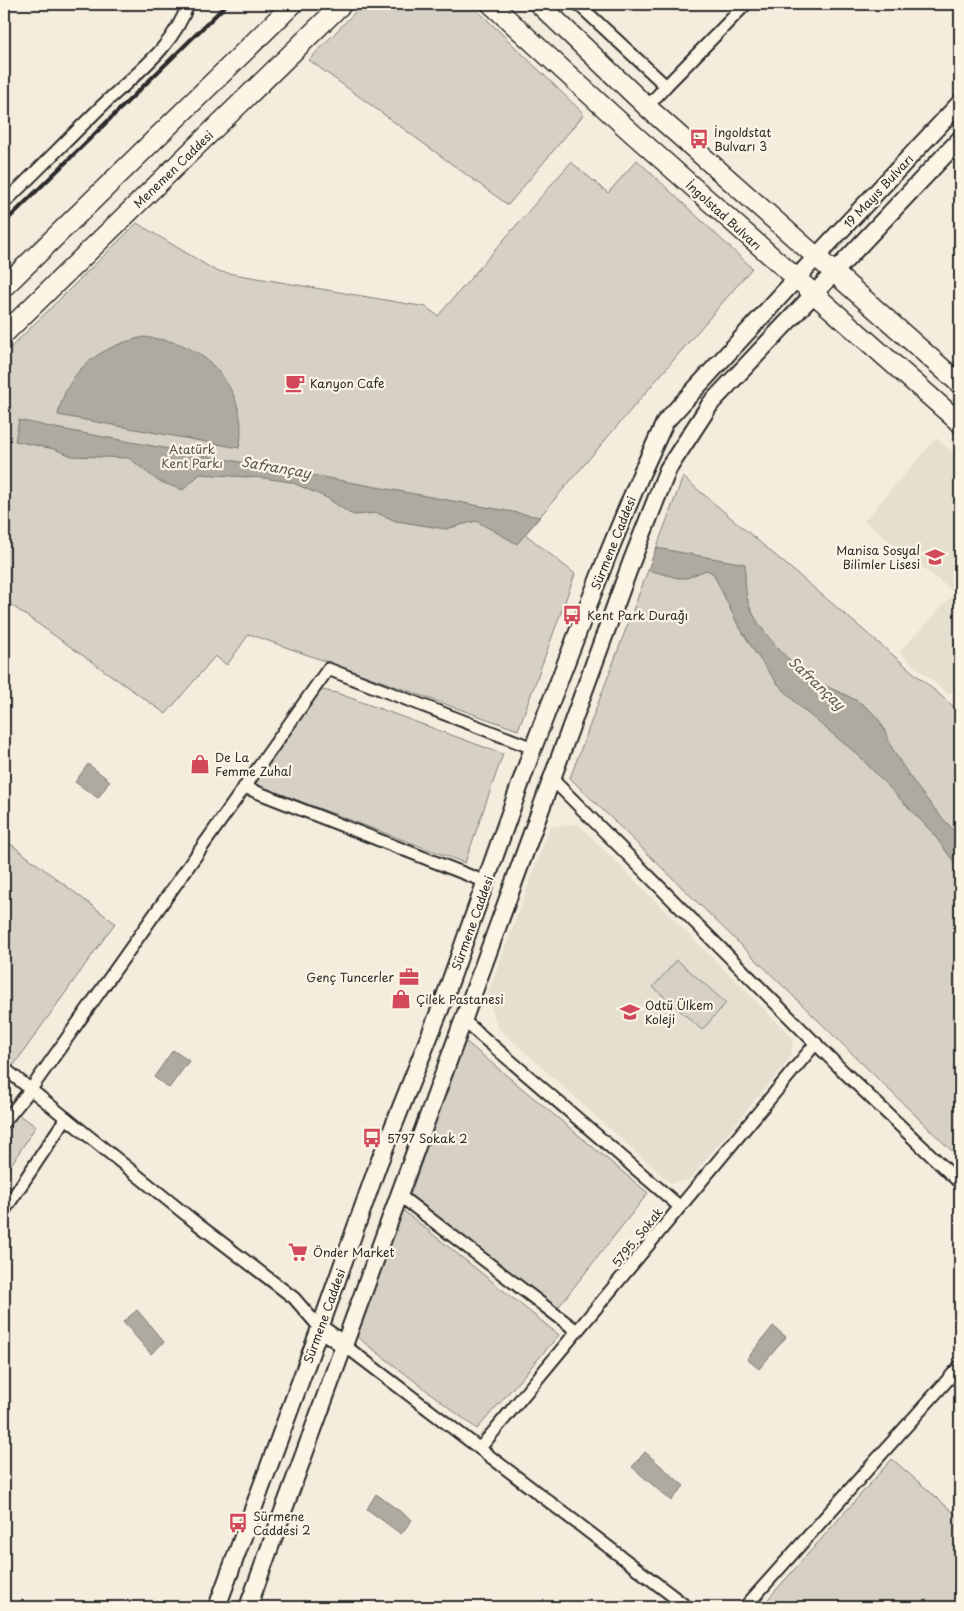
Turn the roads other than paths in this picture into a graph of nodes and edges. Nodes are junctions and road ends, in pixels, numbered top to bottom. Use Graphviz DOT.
graph roads {
  1 [pos="188,4"];
  2 [pos="293,4"];
  3 [pos="342,4"];
  4 [pos="491,4"];
  5 [pos="539,4"];
  6 [pos="578,4"];
  7 [pos="746,4"];
  8 [pos="666,86"];
  9 [pos="960,103"];
  10 [pos="647,107"];
  11 [pos="960,139"];
  12 [pos="4,203"];
  13 [pos="816,257"];
  14 [pos="835,273"];
  15 [pos="796,279"];
  16 [pos="4,287"];
  17 [pos="814,295"];
  18 [pos="4,334"];
  19 [pos="960,384"];
  20 [pos="960,423"];
  21 [pos="608,554"];
  22 [pos="631,563"];
  23 [pos="533,748"];
  24 [pos="524,776"];
  25 [pos="550,782"];
  26 [pos="244,787"];
  27 [pos="486,882"];
  28 [pos="444,1002"];
  29 [pos="463,1020"];
  30 [pos="816,1043"];
  31 [pos="4,1068"];
  32 [pos="31,1089"];
  33 [pos="66,1118"];
  34 [pos="4,1122"];
  35 [pos="960,1183"];
  36 [pos="399,1195"];
  37 [pos="679,1206"];
  38 [pos="4,1211"];
  39 [pos="320,1328"];
  40 [pos="577,1331"];
  41 [pos="344,1346"];
  42 [pos="960,1366"];
  43 [pos="480,1448"];
  44 [pos="217,1607"];
  45 [pos="248,1607"];
  46 [pos="688,1607"];
  47 [pos="745,1607"];
  1 -- 12 [label="street"];
  2 -- 16 [label="main road"];
  3 -- 18 [label="main road, Menemen Caddesi"];
  4 -- 15 [label="main road, İngolstad Bulvarı"];
  5 -- 10 [label="main road"];
  6 -- 8 [label="street"];
  7 -- 8 [label="street"];
  8 -- 10 [label="street"];
  9 -- 13 [label="main road, 19 Mayıs Bulvarı"];
  10 -- 13 [label="main road"];
  11 -- 14 [label="main road, 19 Mayıs Bulvarı"];
  13 -- 14 [label="main road"];
  13 -- 15 [label="main road, 19 Mayıs Bulvarı"];
  14 -- 17 [label="main road, 19 Mayıs Bulvarı"];
  14 -- 19 [label="main road"];
  15 -- 17 [label="main road, İngolstad Bulvarı"];
  15 -- 21 [label="main road, Sürmene Caddesi"];
  17 -- 20 [label="main road, İngolstad Bulvarı"];
  17 -- 22 [label="main road, Sürmene Caddesi"];
  21 -- 22 [label="main road"];
  21 -- 23 [label="main road, Sürmene Caddesi"];
  22 -- 25 [label="main road, Sürmene Caddesi"];
  23 -- 24 [label="main road, Sürmene Caddesi"];
  23 -- 26 [label="street"];
  24 -- 25 [label="main road"];
  24 -- 27 [label="main road, Sürmene Caddesi"];
  25 -- 29 [label="main road, Sürmene Caddesi"];
  25 -- 30 [label="street"];
  26 -- 27 [label="street"];
  26 -- 32 [label="street"];
  27 -- 28 [label="main road, Sürmene Caddesi"];
  28 -- 29 [label="main road"];
  28 -- 39 [label="main road, Sürmene Caddesi"];
  29 -- 36 [label="main road, Sürmene Caddesi"];
  29 -- 37 [label="street"];
  30 -- 35 [label="street"];
  30 -- 37 [label="street, 5795. Sokak"];
  31 -- 32 [label="street"];
  32 -- 33 [label="street"];
  32 -- 34 [label="street"];
  33 -- 38 [label="street"];
  33 -- 39 [label="street"];
  36 -- 40 [label="street"];
  36 -- 41 [label="main road, Sürmene Caddesi"];
  37 -- 40 [label="street, 5795. Sokak"];
  39 -- 41 [label="main road"];
  39 -- 44 [label="main road, Sürmene Caddesi"];
  40 -- 43 [label="street, 5795. Sokak"];
  41 -- 43 [label="street"];
  41 -- 45 [label="main road, Sürmene Caddesi"];
  42 -- 47 [label="street"];
  43 -- 46 [label="street"];
}
